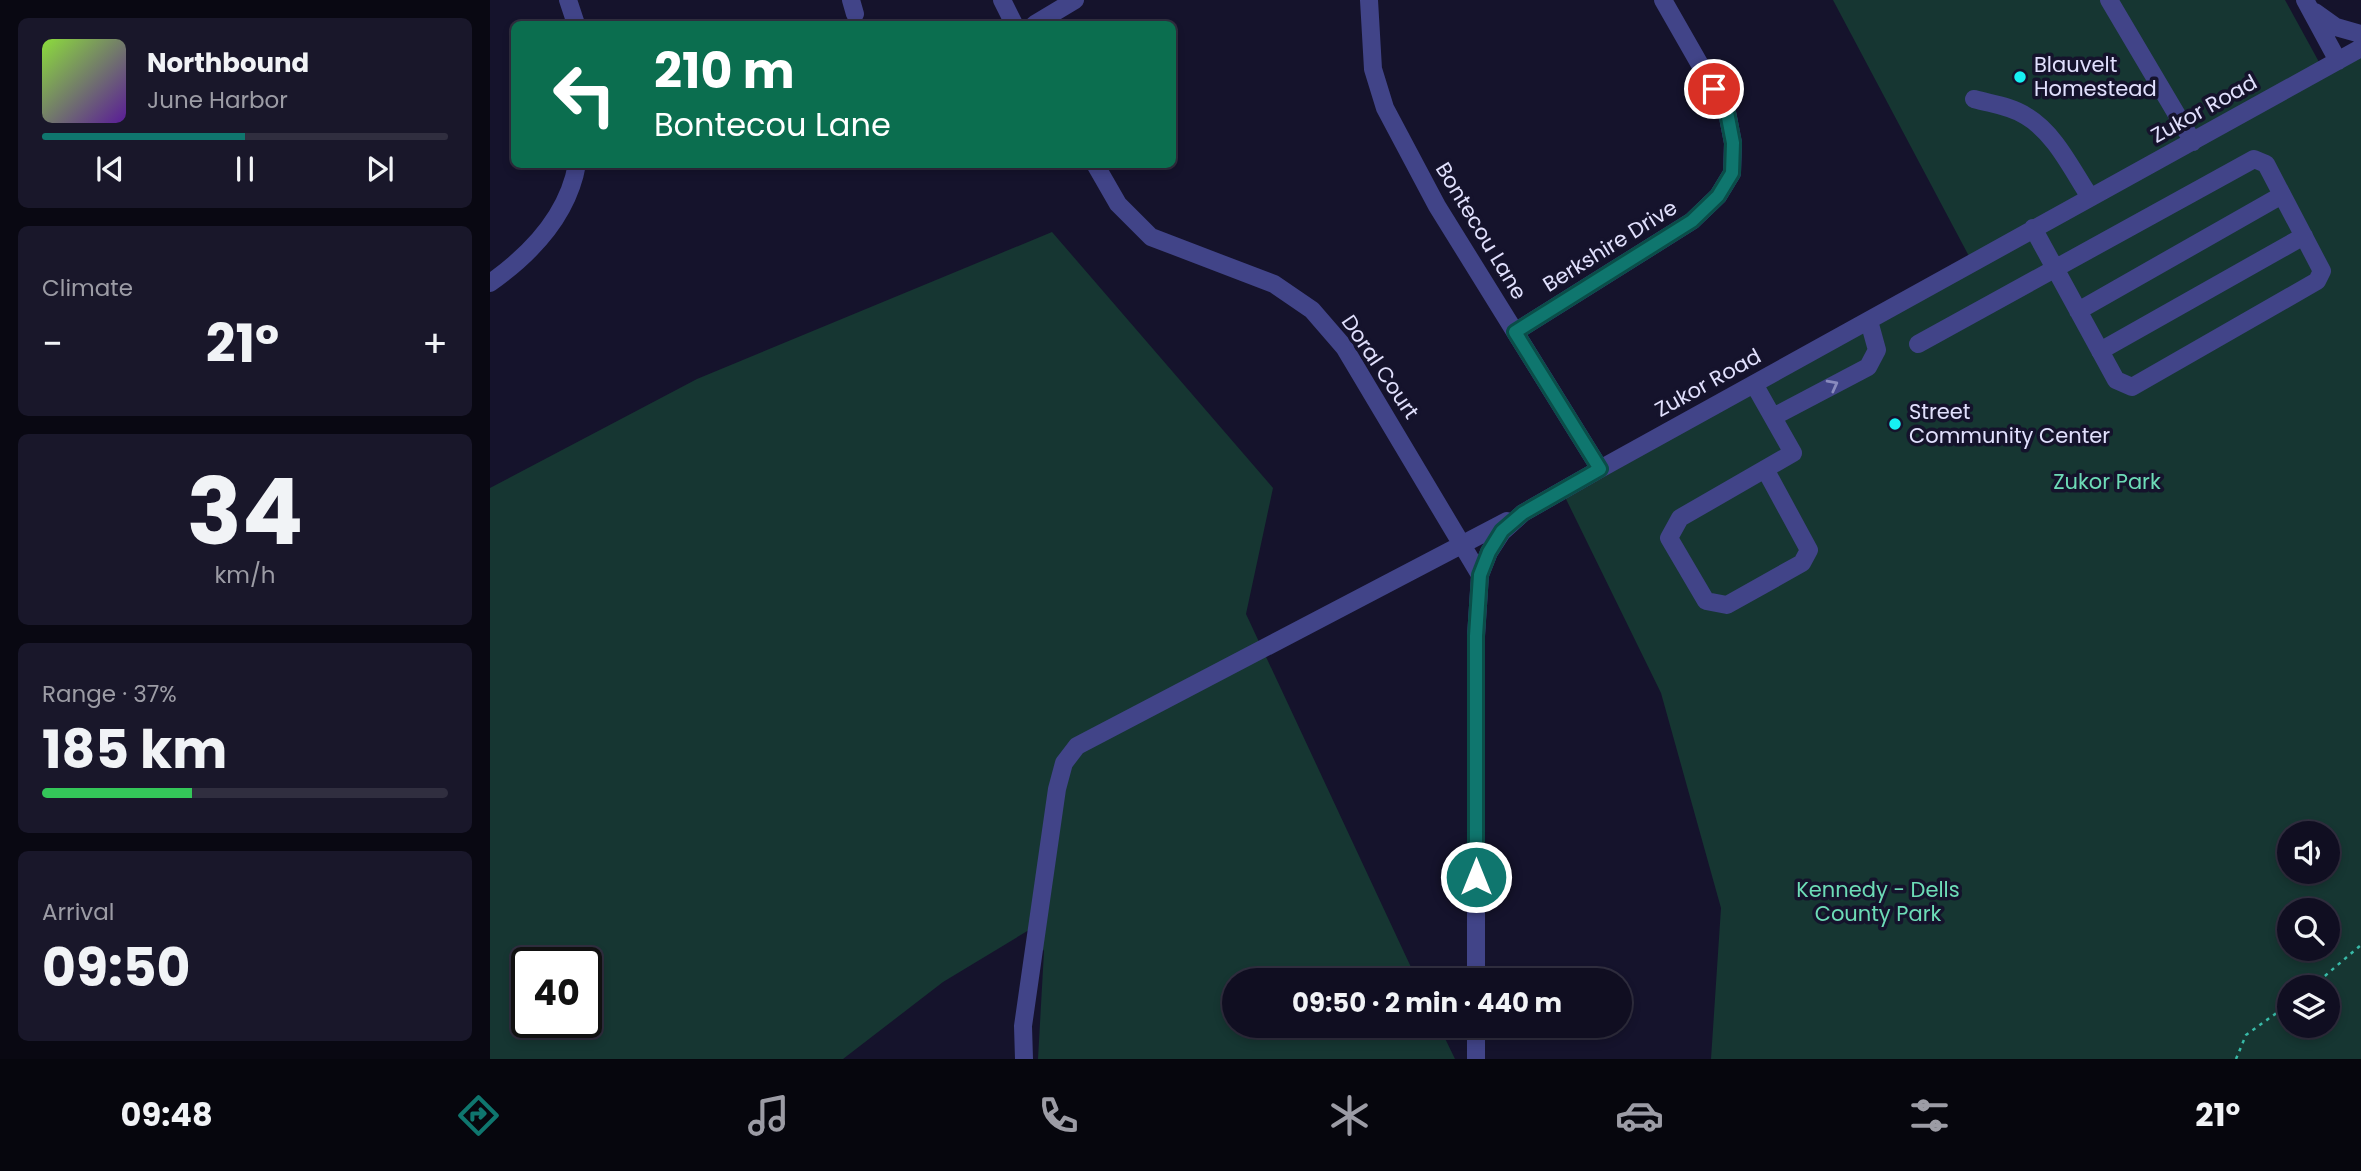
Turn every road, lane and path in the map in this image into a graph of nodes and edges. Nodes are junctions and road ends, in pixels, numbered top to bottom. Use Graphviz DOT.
graph roads {
  1 [pos="568,0"];
  2 [pos="1002,0"];
  3 [pos="1074,0"];
  4 [pos="1369,0"];
  5 [pos="1663,0"];
  6 [pos="2109,0"];
  7 [pos="2305,0"];
  8 [pos="575,21"];
  9 [pos="1012,21"];
  10 [pos="1040,21"];
  11 [pos="2361,34"];
  12 [pos="2361,48"];
  13 [pos="2338,61"];
  14 [pos="1974,99"];
  15 [pos="2193,142"];
  16 [pos="577,168"];
  17 [pos="1097,168"];
  18 [pos="2282,195"];
  19 [pos="2090,197"];
  20 [pos="2033,228"];
  21 [pos="2304,236"];
  22 [pos="2055,269"];
  23 [pos="490,283"];
  24 [pos="2078,311"];
  25 [pos="1869,321"];
  26 [pos="1515,332"];
  27 [pos="1918,344"];
  28 [pos="2100,351"];
  29 [pos="1754,384"];
  30 [pos="1773,417"];
  31 [pos="1600,469"];
  32 [pos="1765,469"];
  33 [pos="1523,513"];
  34 [pos="1463,545"];
  35 [pos="1480,575"];
  36 [pos="2361,945"];
  37 [pos="1476,968"];
  38 [pos="2326,975"];
  39 [pos="2277,1013"];
  40 [pos="1476,1038"];
  41 [pos="1024,1059"];
  42 [pos="1476,1059"];
  43 [pos="2236,1059"];
  1 -- 8 [label="street"];
  2 -- 9 [label="street"];
  3 -- 10 [label="street"];
  4 -- 26 [label="street, Bontecou Lane"];
  5 -- 26 [label="street, Berkshire Drive"];
  6 -- 15 [label="street"];
  7 -- 11 [label="street"];
  7 -- 13 [label="street"];
  12 -- 13 [label="street, Zukor Road"];
  13 -- 15 [label="street, Zukor Road"];
  14 -- 19 [label="street"];
  15 -- 19 [label="street, Zukor Road"];
  16 -- 23 [label="street"];
  17 -- 34 [label="street, Doral Court"];
  18 -- 21 [label="street"];
  18 -- 22 [label="street"];
  18 -- 24 [label="street"];
  19 -- 20 [label="street, Zukor Road"];
  20 -- 22 [label="street"];
  20 -- 25 [label="street, Zukor Road"];
  21 -- 28 [label="street"];
  21 -- 28 [label="street"];
  22 -- 24 [label="street"];
  22 -- 27 [label="street"];
  24 -- 28 [label="street"];
  25 -- 29 [label="street, Zukor Road"];
  30 -- 25 [label="street, one-way"];
  26 -- 31 [label="street, Bontecou Lane"];
  29 -- 30 [label="street"];
  29 -- 31 [label="street, Zukor Road"];
  30 -- 32 [label="street"];
  31 -- 33 [label="street, Zukor Road"];
  32 -- 32 [label="street"];
  33 -- 34 [label="street"];
  33 -- 35 [label="street, Zukor Road"];
  34 -- 35 [label="street, Doral Court"];
  34 -- 41 [label="street"];
  35 -- 37 [label="street, Zukor Road"];
  36 -- 38 [label="path"];
  39 -- 43 [label="path"];
  40 -- 42 [label="street"];
}
